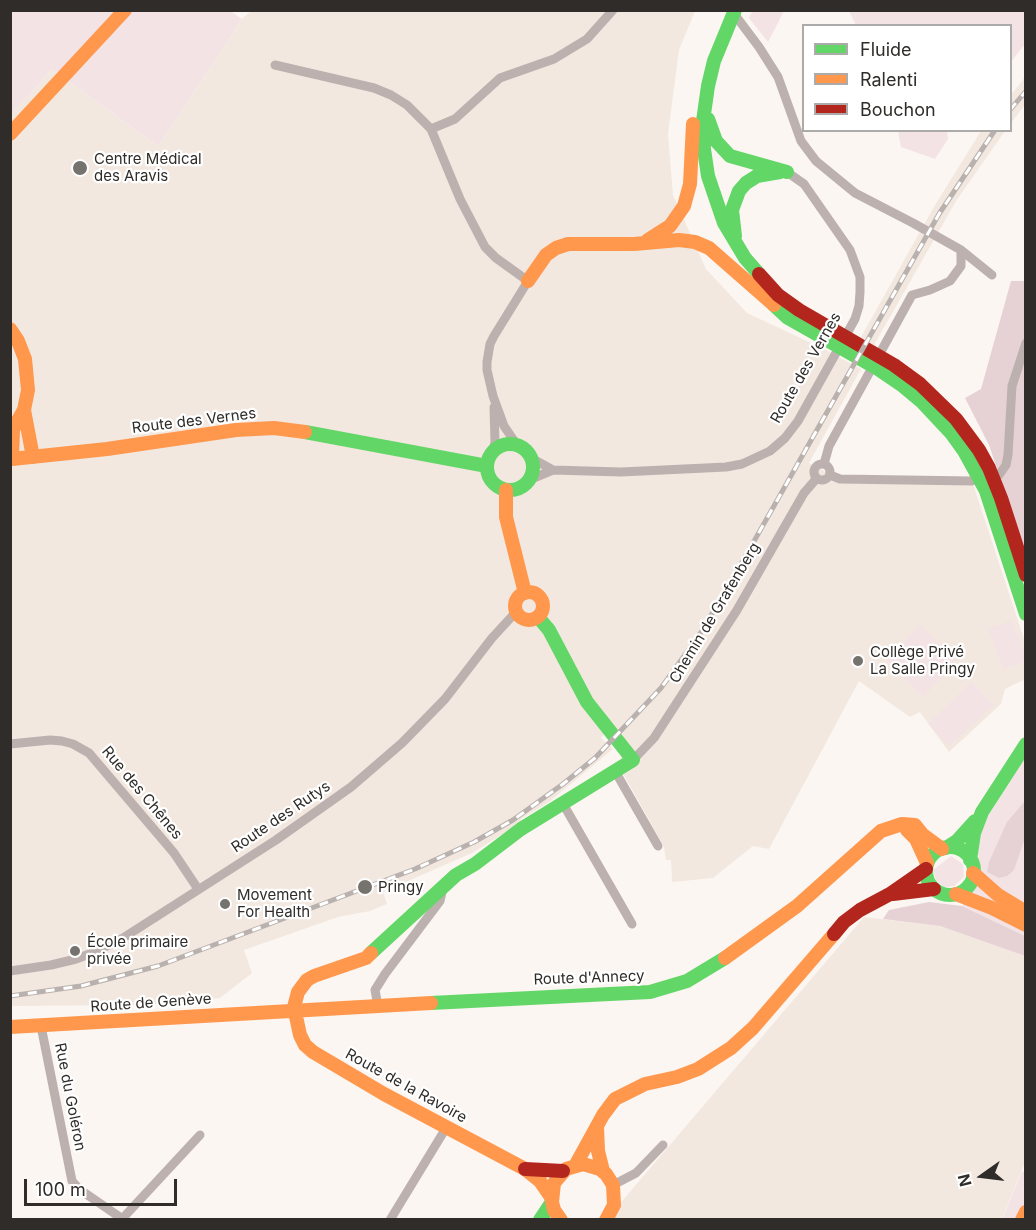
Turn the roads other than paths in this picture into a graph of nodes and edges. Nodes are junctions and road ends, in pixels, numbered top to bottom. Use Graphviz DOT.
graph roads {
  1 [pos="125,10"];
  2 [pos="613,10"];
  3 [pos="724,10"];
  4 [pos="733,10"];
  5 [pos="275,65"];
  6 [pos="705,102"];
  7 [pos="694,112"];
  8 [pos="431,129"];
  9 [pos="10,134"];
  10 [pos="787,172"];
  11 [pos="642,243"];
  12 [pos="738,247"];
  13 [pos="961,250"];
  14 [pos="992,275"];
  15 [pos="528,281"];
  16 [pos="754,287"];
  17 [pos="10,329"];
  18 [pos="831,336"];
  19 [pos="1026,343"];
  20 [pos="881,364"];
  21 [pos="493,396"];
  22 [pos="24,410"];
  23 [pos="517,445"];
  24 [pos="493,450"];
  25 [pos="33,457"];
  26 [pos="531,458"];
  27 [pos="11,460"];
  28 [pos="824,464"];
  29 [pos="487,466"];
  30 [pos="553,470"];
  31 [pos="830,475"];
  32 [pos="999,475"];
  33 [pos="817,478"];
  34 [pos="529,480"];
  35 [pos="972,481"];
  36 [pos="506,490"];
  37 [pos="1026,575"];
  38 [pos="525,592"];
  39 [pos="516,612"];
  40 [pos="1026,614"];
  41 [pos="538,617"];
  42 [pos="10,744"];
  43 [pos="1026,744"];
  44 [pos="633,760"];
  45 [pos="615,771"];
  46 [pos="562,802"];
  47 [pos="982,812"];
  48 [pos="902,824"];
  49 [pos="658,846"];
  50 [pos="944,848"];
  51 [pos="926,866"];
  52 [pos="972,866"];
  53 [pos="444,885"];
  54 [pos="198,889"];
  55 [pos="934,890"];
  56 [pos="890,894"];
  57 [pos="956,894"];
  58 [pos="1026,912"];
  59 [pos="632,924"];
  60 [pos="1026,925"];
  61 [pos="10,971"];
  62 [pos="378,1006"];
  63 [pos="294,1010"];
  64 [pos="41,1026"];
  65 [pos="10,1027"];
  66 [pos="597,1127"];
  67 [pos="446,1128"];
  68 [pos="200,1135"];
  69 [pos="663,1145"];
  70 [pos="569,1168"];
  71 [pos="525,1169"];
  72 [pos="603,1171"];
  73 [pos="613,1185"];
  74 [pos="552,1200"];
  75 [pos="614,1205"];
  76 [pos="1026,1212"];
  77 [pos="123,1219"];
  78 [pos="390,1220"];
  79 [pos="540,1220"];
  80 [pos="561,1220"];
  81 [pos="606,1220"];
  82 [pos="623,1220"];
  83 [pos="1022,1220"];
  1 -- 9 [label="main road"];
  2 -- 8 [label="street"];
  3 -- 7 [label="main road"];
  4 -- 6 [label="main road"];
  4 -- 13 [label="street"];
  5 -- 8 [label="street"];
  6 -- 10 [label="main road"];
  6 -- 12 [label="main road"];
  7 -- 11 [label="main road"];
  7 -- 16 [label="main road"];
  8 -- 15 [label="street"];
  10 -- 12 [label="main road"];
  10 -- 30 [label="street, Route des Vernes"];
  11 -- 15 [label="main road"];
  11 -- 16 [label="main road"];
  12 -- 18 [label="main road"];
  13 -- 14 [label="street"];
  13 -- 28 [label="street"];
  15 -- 21 [label="street"];
  16 -- 18 [label="main road"];
  17 -- 22 [label="main road"];
  18 -- 20 [label="main road"];
  19 -- 32 [label="street"];
  20 -- 37 [label="main road"];
  20 -- 40 [label="main road"];
  21 -- 23 [label="street"];
  21 -- 24 [label="street"];
  22 -- 25 [label="main road"];
  22 -- 27 [label="main road"];
  23 -- 24 [label="main road"];
  23 -- 26 [label="main road"];
  24 -- 29 [label="main road"];
  25 -- 27 [label="main road, Route des Vernes"];
  25 -- 29 [label="main road, Route des Vernes"];
  26 -- 30 [label="street, Route des Vernes"];
  26 -- 34 [label="main road"];
  28 -- 31 [label="street"];
  28 -- 33 [label="street"];
  29 -- 36 [label="main road"];
  30 -- 34 [label="street, Route des Vernes"];
  31 -- 33 [label="street"];
  31 -- 35 [label="street"];
  33 -- 44 [label="street, Chemin de Grafenberg"];
  34 -- 36 [label="main road"];
  36 -- 38 [label="main road"];
  38 -- 39 [label="main road"];
  38 -- 41 [label="main road"];
  39 -- 41 [label="main road"];
  39 -- 54 [label="street, Route des Rutys"];
  41 -- 44 [label="main road"];
  42 -- 54 [label="street, Rue des Chênes"];
  43 -- 47 [label="main road"];
  44 -- 45 [label="main road"];
  45 -- 46 [label="main road"];
  45 -- 49 [label="street"];
  46 -- 53 [label="main road"];
  46 -- 59 [label="street"];
  47 -- 50 [label="main road"];
  47 -- 52 [label="main road"];
  48 -- 50 [label="main road"];
  48 -- 51 [label="main road"];
  48 -- 62 [label="main road, Route d'Annecy"];
  50 -- 51 [label="main road"];
  50 -- 52 [label="main road"];
  51 -- 55 [label="main road"];
  51 -- 56 [label="main road"];
  52 -- 57 [label="main road"];
  52 -- 58 [label="main road"];
  53 -- 62 [label="street"];
  53 -- 63 [label="main road"];
  54 -- 61 [label="street, Route des Rutys"];
  55 -- 56 [label="main road"];
  55 -- 57 [label="main road"];
  56 -- 66 [label="main road"];
  57 -- 60 [label="main road"];
  62 -- 63 [label="main road, Route d'Annecy"];
  63 -- 64 [label="main road, Route de Genève"];
  63 -- 67 [label="main road, Route de la Ravoire"];
  64 -- 65 [label="main road, Route de Genève"];
  64 -- 77 [label="street, Rue du Goléron"];
  66 -- 70 [label="main road"];
  66 -- 72 [label="main road"];
  67 -- 71 [label="main road, Route de la Ravoire"];
  67 -- 78 [label="street"];
  68 -- 77 [label="street"];
  69 -- 73 [label="street"];
  70 -- 71 [label="main road, Route de la Ravoire"];
  70 -- 72 [label="main road, Route de la Ravoire"];
  70 -- 74 [label="main road"];
  71 -- 74 [label="main road, Route de la Ravoire"];
  72 -- 73 [label="main road"];
  73 -- 75 [label="main road"];
  74 -- 79 [label="main road"];
  74 -- 80 [label="main road, Route de la Ravoire"];
  75 -- 81 [label="main road"];
  75 -- 82 [label="main road"];
  76 -- 83 [label="main road"];
}
